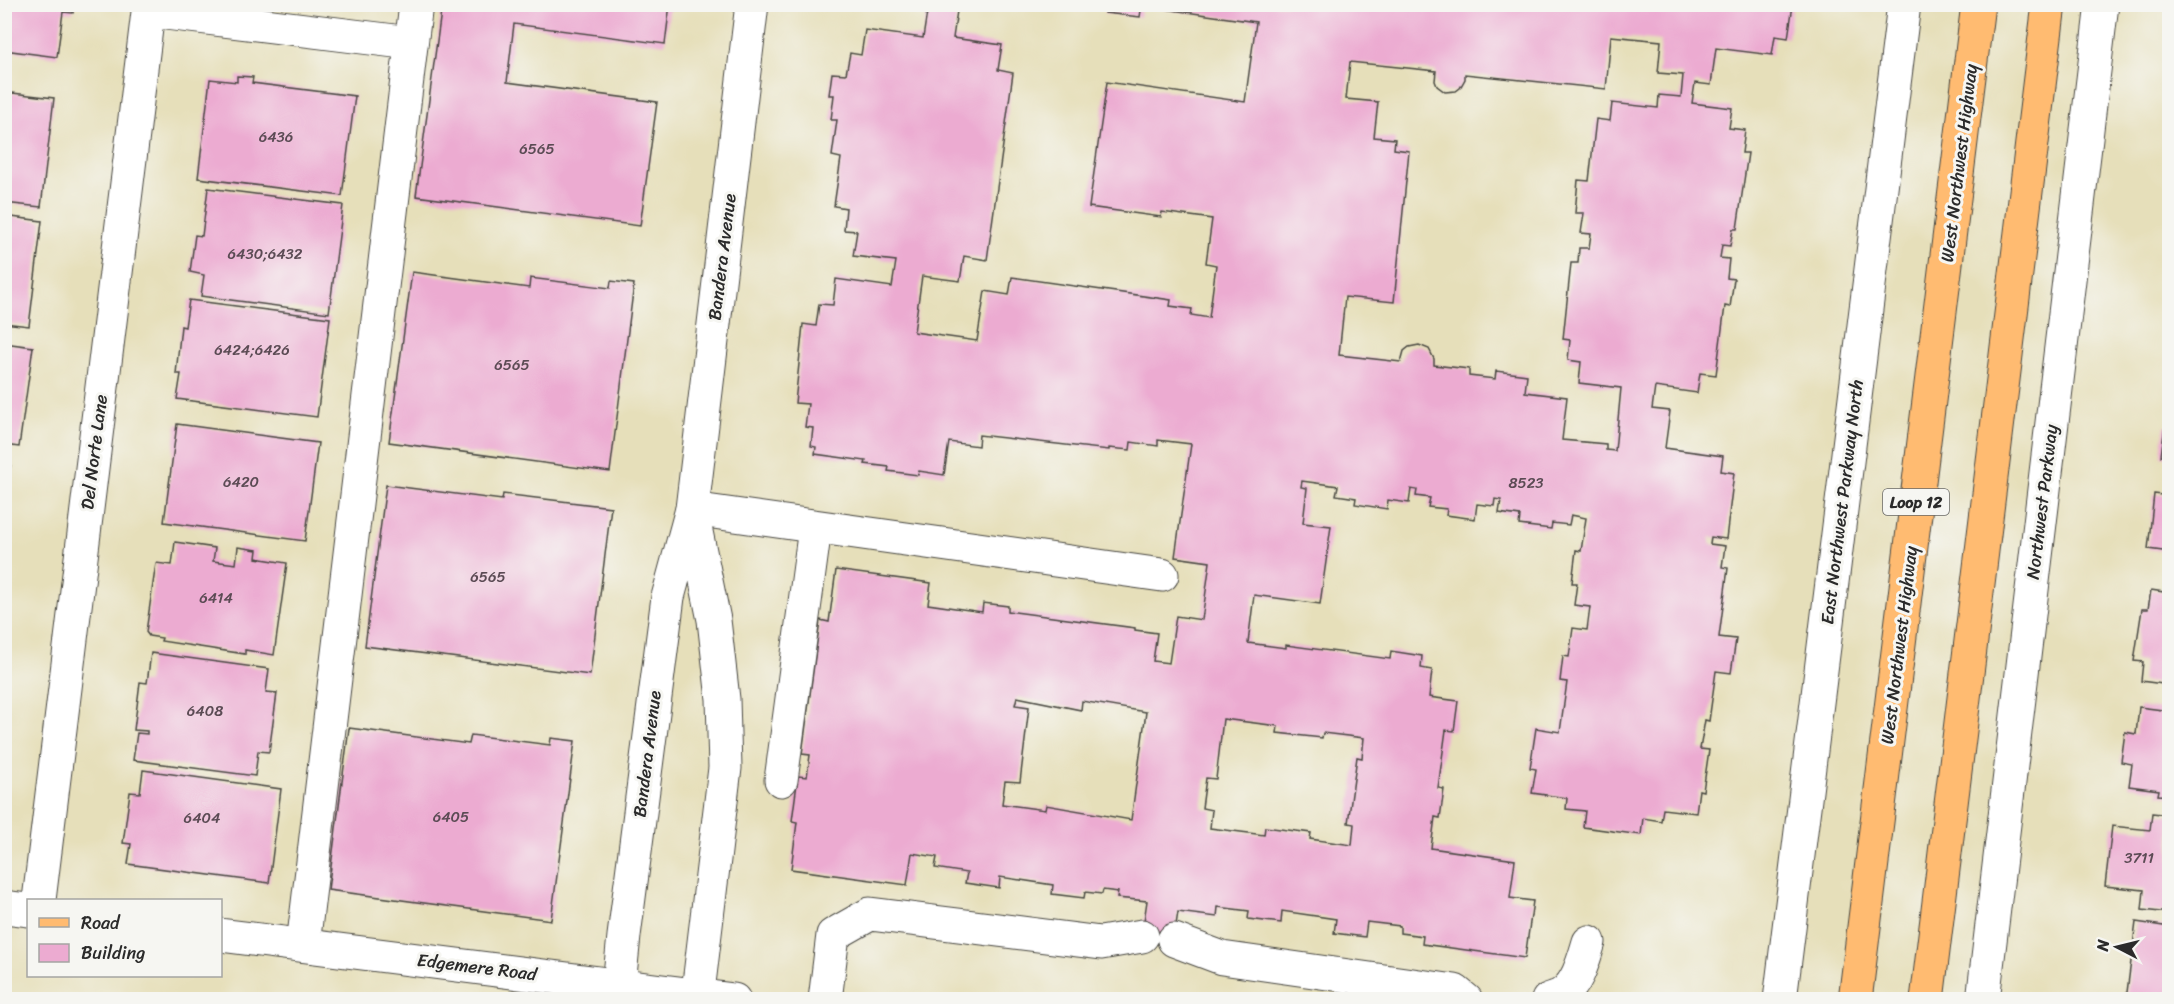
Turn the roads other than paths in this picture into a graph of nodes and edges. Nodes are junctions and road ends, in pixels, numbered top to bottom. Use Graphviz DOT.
graph roads {
  1 [pos="416,4"];
  2 [pos="752,4"];
  3 [pos="1904,4"];
  4 [pos="1978,4"];
  5 [pos="2049,4"];
  6 [pos="2102,4"];
  7 [pos="149,8"];
  8 [pos="411,43"];
  9 [pos="692,509"];
  10 [pos="815,528"];
  11 [pos="1162,575"];
  12 [pos="781,780"];
  13 [pos="39,899"];
  14 [pos="4,907"];
  15 [pos="27,910"];
  16 [pos="222,935"];
  17 [pos="1142,936"];
  18 [pos="1174,940"];
  19 [pos="1589,942"];
  20 [pos="303,945"];
  21 [pos="623,992"];
  22 [pos="698,997"];
  23 [pos="734,999"];
  24 [pos="825,999"];
  25 [pos="1466,999"];
  26 [pos="1548,999"];
  27 [pos="1780,999"];
  28 [pos="1855,999"];
  29 [pos="1927,999"];
  30 [pos="1983,999"];
  1 -- 8 [label="street"];
  2 -- 9 [label="street, Bandera Avenue"];
  3 -- 27 [label="street, East Northwest Parkway North"];
  4 -- 28 [label="main road, West Northwest Highway / Loop 12"];
  5 -- 29 [label="main road"];
  6 -- 30 [label="street, Northwest Parkway"];
  7 -- 8 [label="street"];
  7 -- 13 [label="street, Del Norte Lane"];
  8 -- 20 [label="street"];
  9 -- 10 [label="street"];
  9 -- 21 [label="street, Bandera Avenue"];
  9 -- 22 [label="street, Bandera Avenue"];
  10 -- 11 [label="street"];
  10 -- 12 [label="street"];
  14 -- 15 [label="street"];
  16 -- 20 [label="street, Edgemere Road"];
  17 -- 24 [label="street"];
  18 -- 25 [label="street"];
  19 -- 26 [label="street"];
  20 -- 21 [label="street, Edgemere Road"];
  21 -- 22 [label="street, Edgemere Road"];
  22 -- 23 [label="street, Edgemere Road"];
}
